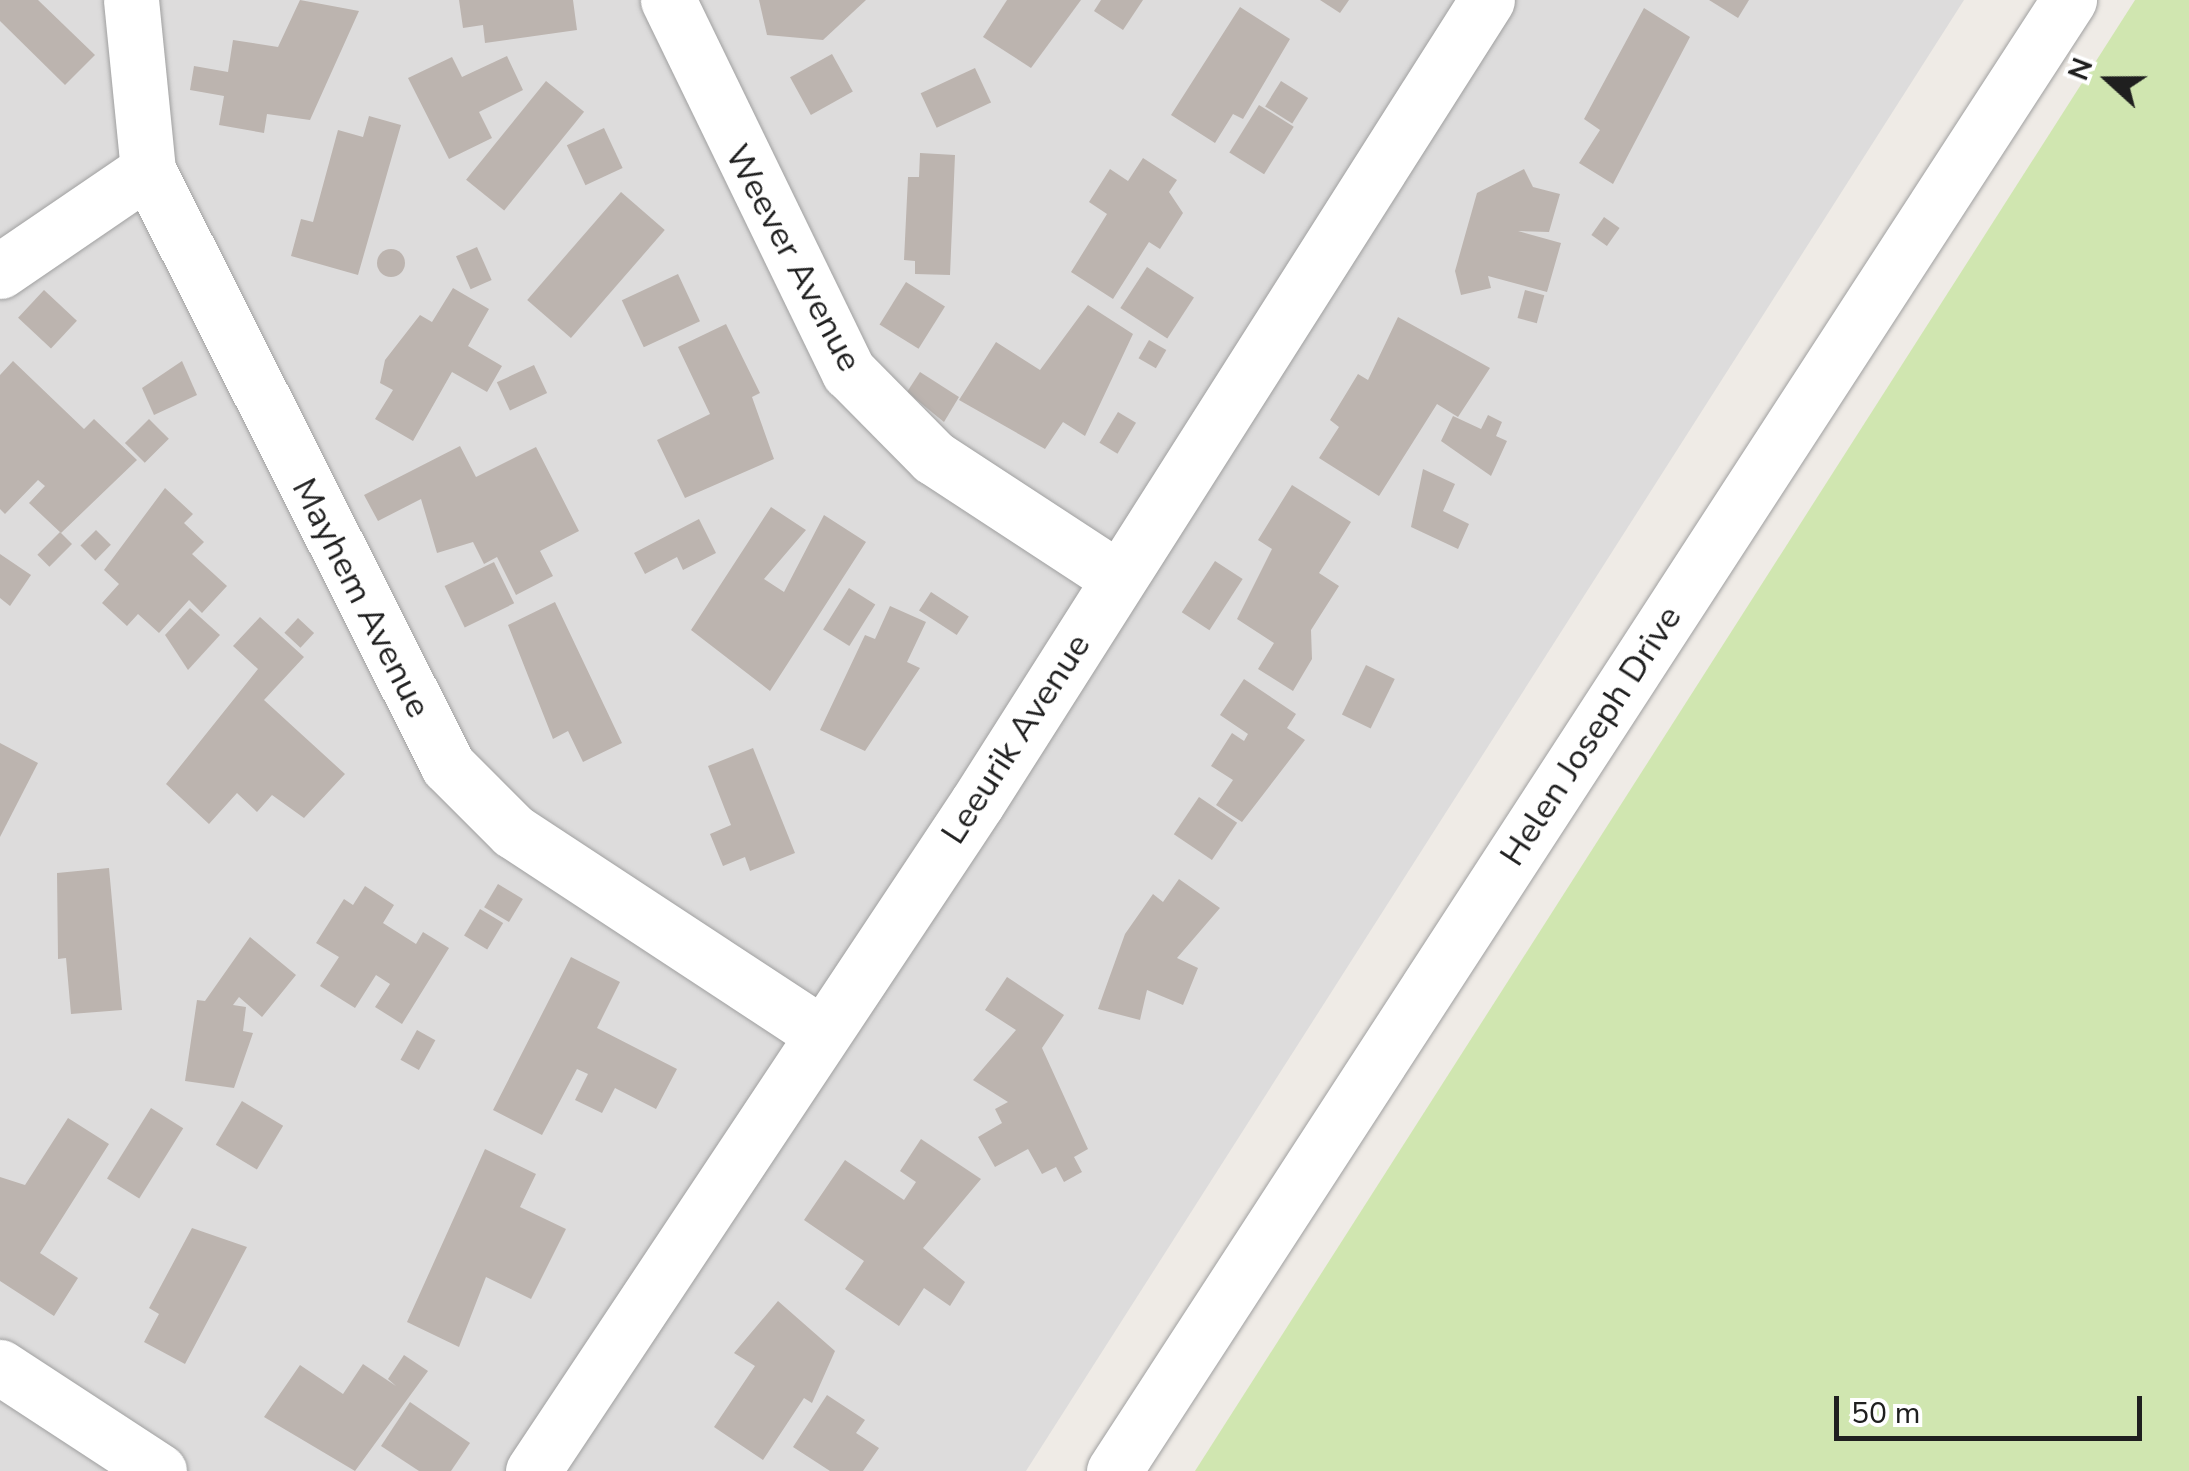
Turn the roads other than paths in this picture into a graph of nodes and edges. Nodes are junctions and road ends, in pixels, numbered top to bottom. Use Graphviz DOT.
graph roads {
  1 [pos="131,0"];
  2 [pos="668,0"];
  3 [pos="1487,0"];
  4 [pos="2069,0"];
  5 [pos="148,170"];
  6 [pos="0,271"];
  7 [pos="1118,578"];
  8 [pos="820,1034"];
  9 [pos="0,1367"];
  10 [pos="158,1471"];
  11 [pos="532,1471"];
  12 [pos="1114,1471"];
  1 -- 5 [label="street, Mayhem Avenue"];
  2 -- 7 [label="street, Weever Avenue"];
  3 -- 7 [label="street, Leeurik Avenue"];
  4 -- 12 [label="street, Helen Joseph Drive"];
  5 -- 6 [label="street"];
  5 -- 8 [label="street, Mayhem Avenue"];
  7 -- 8 [label="street, Leeurik Avenue"];
  8 -- 11 [label="street, Leeurik Avenue"];
  9 -- 10 [label="street"];
}
